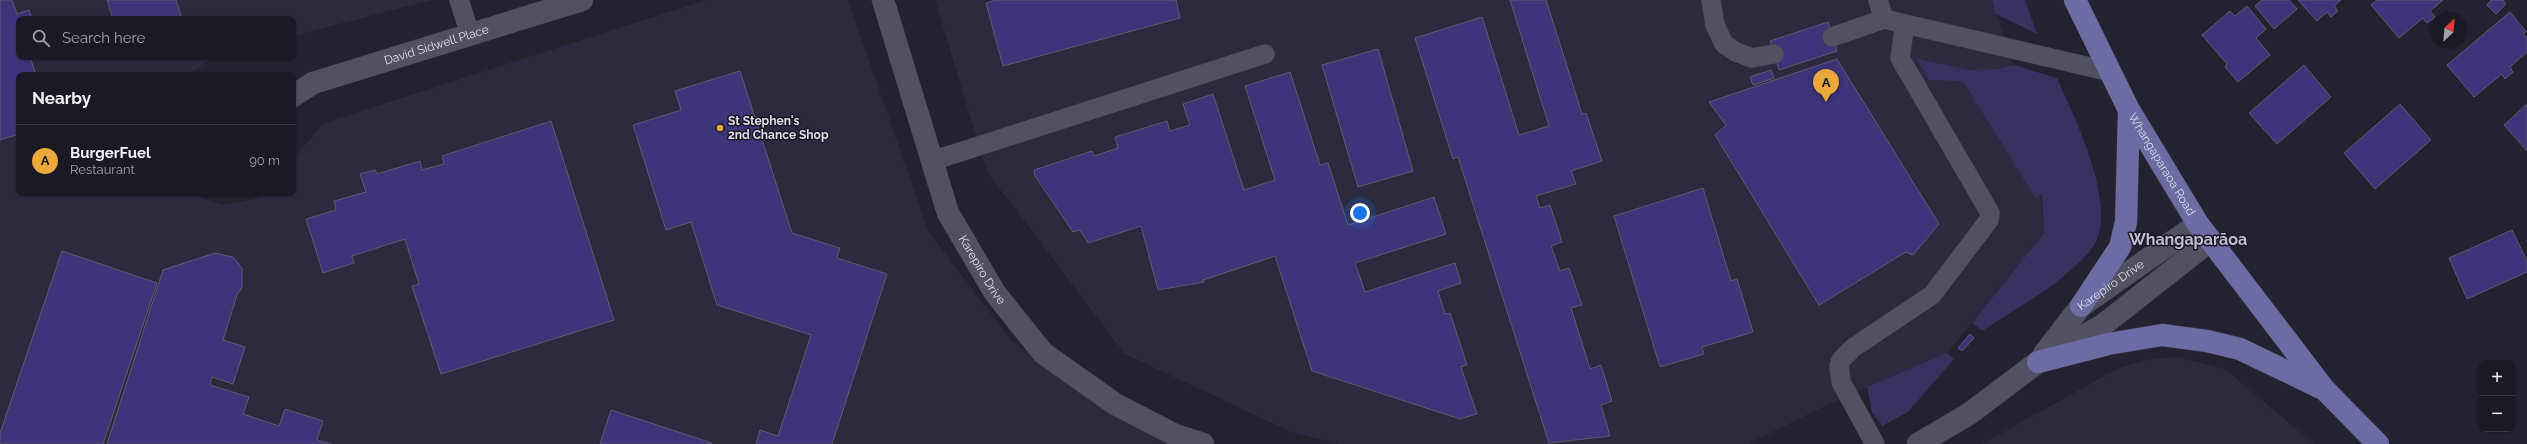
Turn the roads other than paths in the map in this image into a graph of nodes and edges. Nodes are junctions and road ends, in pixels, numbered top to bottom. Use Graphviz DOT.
graph roads {
  1 [pos="459,0"];
  2 [pos="582,0"];
  3 [pos="883,0"];
  4 [pos="1711,0"];
  5 [pos="1878,0"];
  6 [pos="2075,0"];
  7 [pos="1884,19"];
  8 [pos="1905,24"];
  9 [pos="470,34"];
  10 [pos="1832,37"];
  11 [pos="1265,54"];
  12 [pos="1774,54"];
  13 [pos="2111,72"];
  14 [pos="296,94"];
  15 [pos="2129,110"];
  16 [pos="932,161"];
  17 [pos="2205,232"];
  18 [pos="2081,306"];
  19 [pos="2038,362"];
  20 [pos="2324,389"];
  21 [pos="1203,444"];
  22 [pos="1875,444"];
  23 [pos="1918,444"];
  24 [pos="2378,444"];
  1 -- 9 [label="lane"];
  2 -- 9 [label="street, David Sidwell Place"];
  3 -- 16 [label="street, Karepiro Drive"];
  4 -- 12 [label="lane"];
  5 -- 7 [label="lane"];
  6 -- 13 [label="main road, Whangaparaoa Road"];
  7 -- 8 [label="lane"];
  7 -- 10 [label="lane"];
  8 -- 13 [label="lane"];
  8 -- 22 [label="lane"];
  9 -- 14 [label="street, David Sidwell Place"];
  11 -- 16 [label="lane"];
  13 -- 15 [label="main road, Whangaparaoa Road"];
  15 -- 17 [label="main road, Whangaparaoa Road"];
  15 -- 18 [label="main road"];
  16 -- 21 [label="street, Karepiro Drive"];
  17 -- 18 [label="street, Karepiro Drive"];
  17 -- 19 [label="street, Karepiro Drive"];
  17 -- 20 [label="main road, Whangaparaoa Road"];
  18 -- 19 [label="street, Karepiro Drive"];
  19 -- 20 [label="main road"];
  19 -- 23 [label="street, Karepiro Drive"];
  20 -- 24 [label="main road, Whangaparaoa Road"];
}
